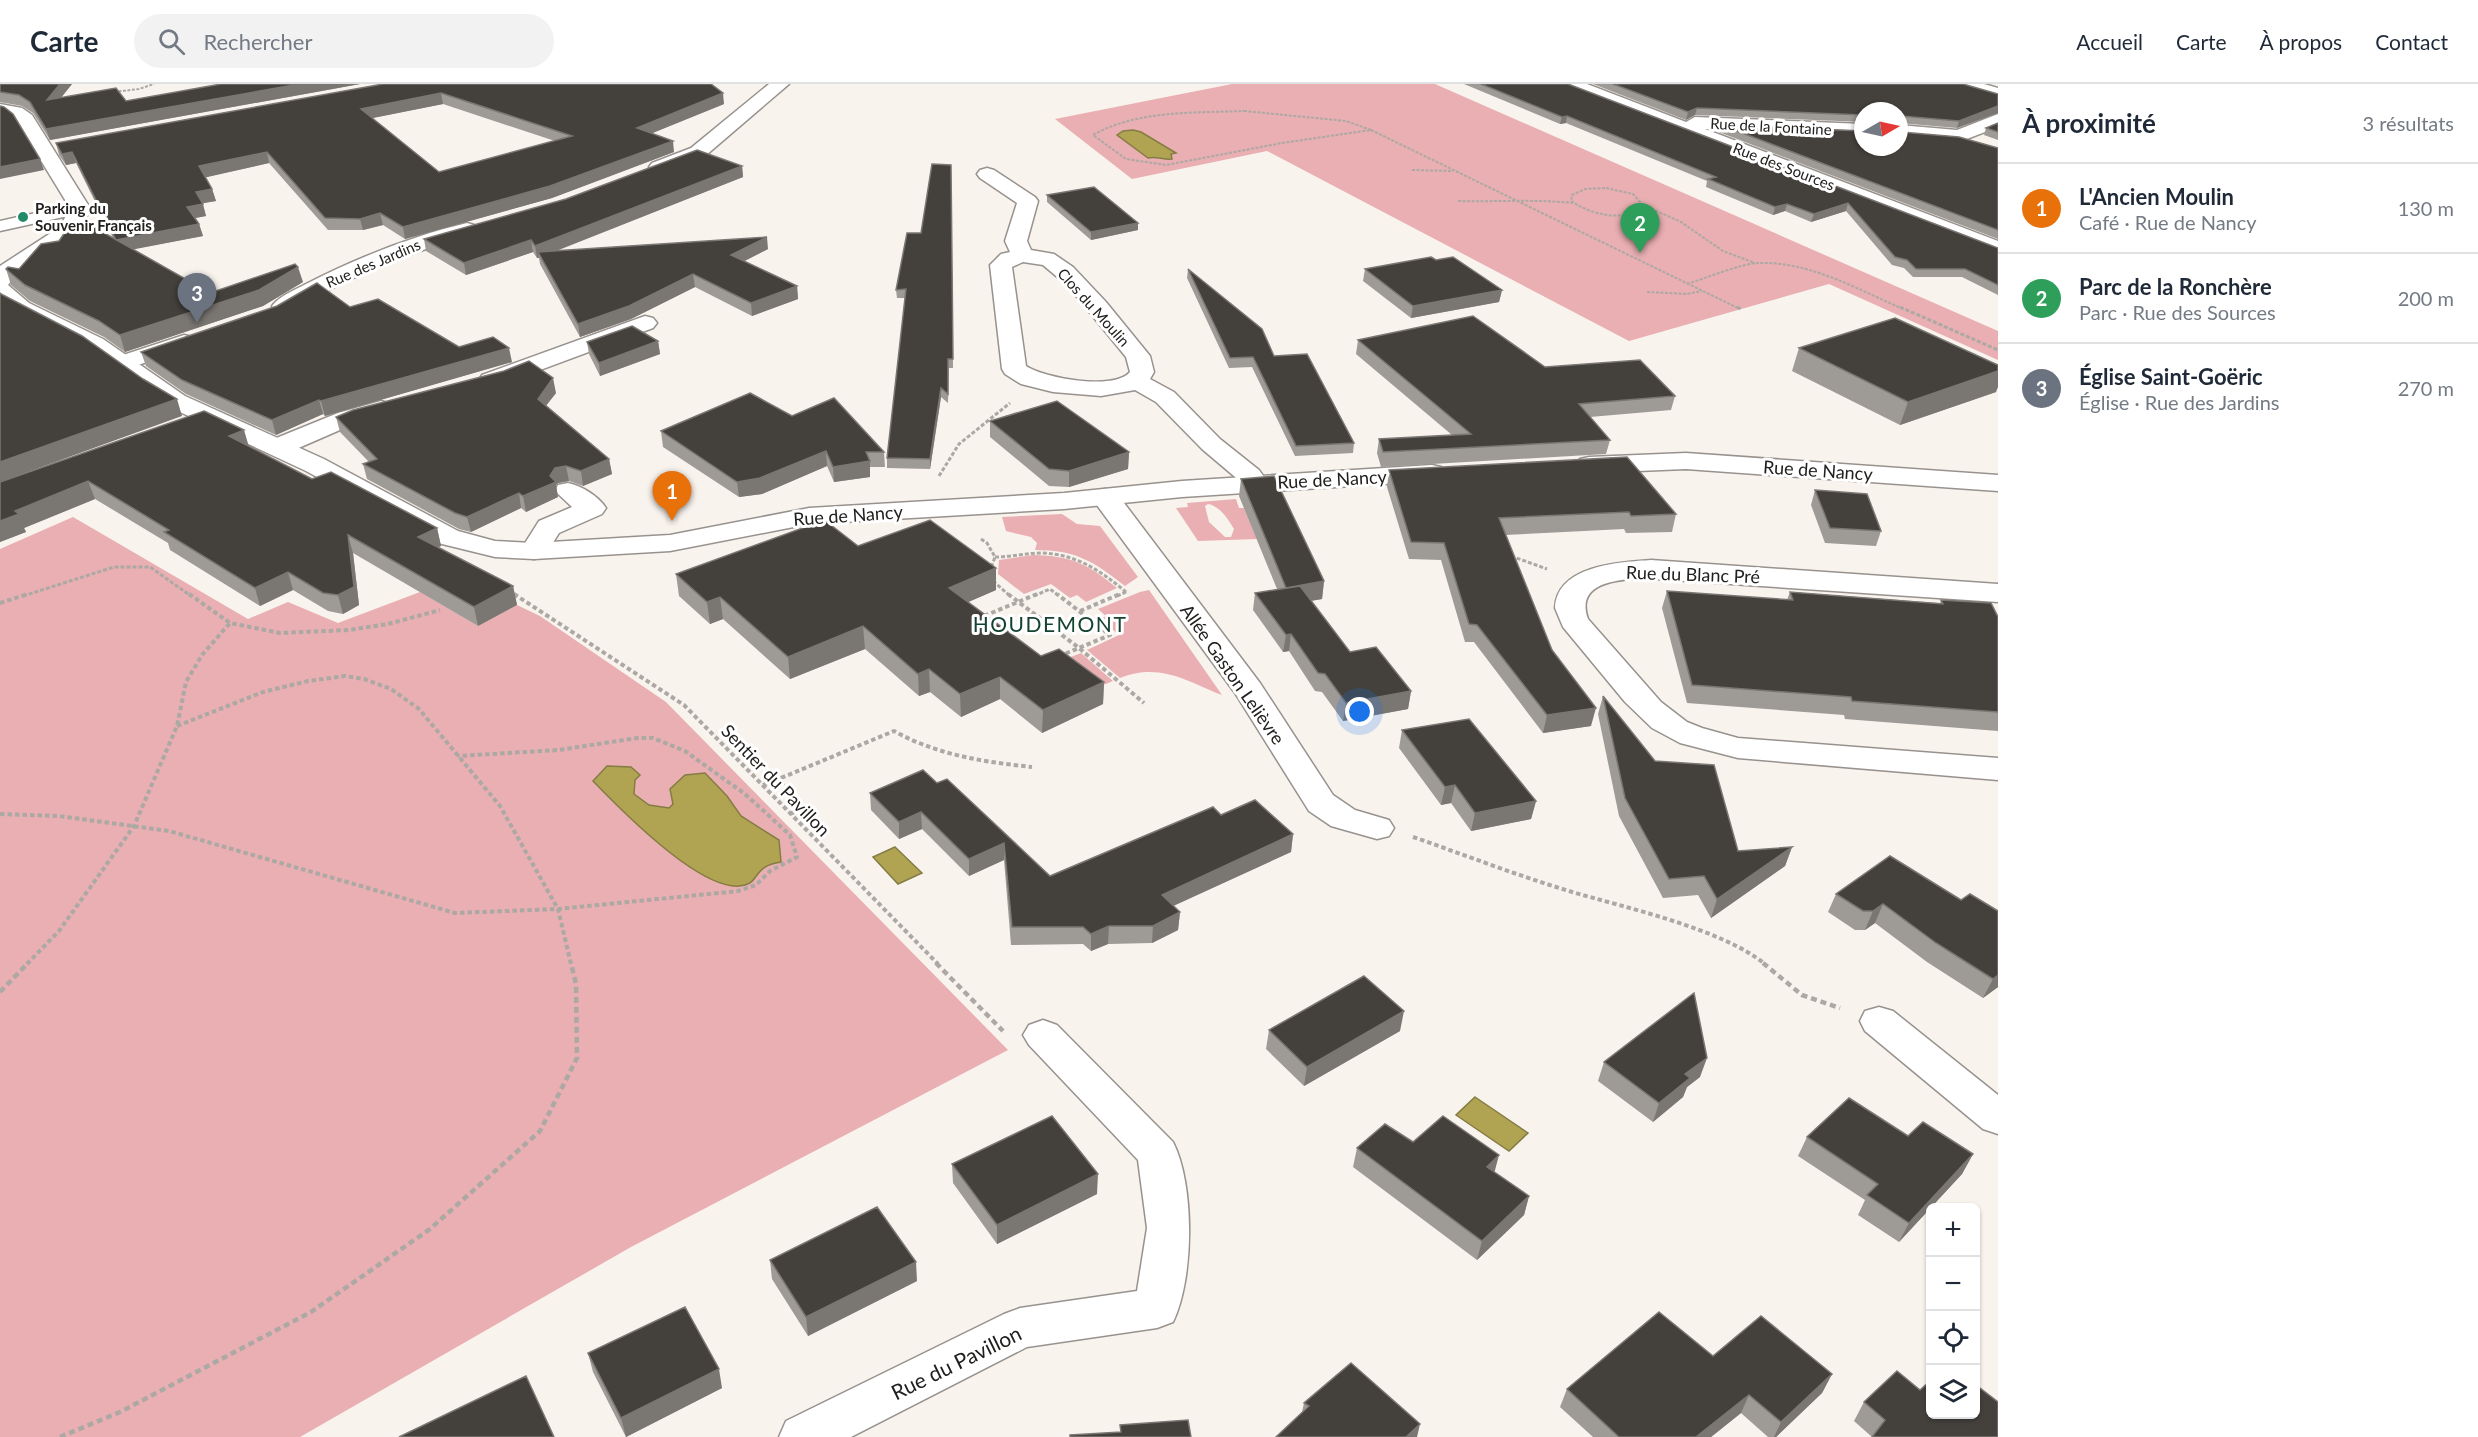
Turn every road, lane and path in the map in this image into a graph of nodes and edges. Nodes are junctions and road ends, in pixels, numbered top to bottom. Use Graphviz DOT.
graph roads {
  1 [pos="154,84"];
  2 [pos="780,84"];
  3 [pos="1571,84"];
  4 [pos="1965,84"];
  5 [pos="112,92"];
  6 [pos="1998,94"];
  7 [pos="0,109"];
  8 [pos="1998,120"];
  9 [pos="1678,125"];
  10 [pos="1371,130"];
  11 [pos="1854,130"];
  12 [pos="1908,132"];
  13 [pos="1959,136"];
  14 [pos="68,145"];
  15 [pos="1988,145"];
  16 [pos="45,149"];
  17 [pos="1412,170"];
  18 [pos="1457,171"];
  19 [pos="987,174"];
  20 [pos="637,176"];
  21 [pos="1458,201"];
  22 [pos="1517,201"];
  23 [pos="1573,203"];
  24 [pos="1643,206"];
  25 [pos="80,208"];
  26 [pos="481,225"];
  27 [pos="0,226"];
  28 [pos="1998,248"];
  29 [pos="1023,256"];
  30 [pos="1756,263"];
  31 [pos="0,280"];
  32 [pos="1686,284"];
  33 [pos="0,290"];
  34 [pos="1702,291"];
  35 [pos="1647,292"];
  36 [pos="1741,309"];
  37 [pos="261,317"];
  38 [pos="645,323"];
  39 [pos="207,335"];
  40 [pos="1998,350"];
  41 [pos="123,363"];
  42 [pos="1028,378"];
  43 [pos="1136,381"];
  44 [pos="474,384"];
  45 [pos="405,403"];
  46 [pos="210,417"];
  47 [pos="182,427"];
  48 [pos="278,447"];
  49 [pos="1568,466"];
  50 [pos="1453,472"];
  51 [pos="1998,483"];
  52 [pos="1256,484"];
  53 [pos="568,491"];
  54 [pos="1105,497"];
  55 [pos="952,508"];
  56 [pos="534,550"];
  57 [pos="1504,553"];
  58 [pos="995,557"];
  59 [pos="1166,579"];
  60 [pos="1585,583"];
  61 [pos="506,588"];
  62 [pos="1126,592"];
  63 [pos="1998,593"];
  64 [pos="1018,602"];
  65 [pos="0,603"];
  66 [pos="440,610"];
  67 [pos="1080,611"];
  68 [pos="230,623"];
  69 [pos="1079,648"];
  70 [pos="1144,703"];
  71 [pos="177,726"];
  72 [pos="458,756"];
  73 [pos="1032,767"];
  74 [pos="1998,769"];
  75 [pos="781,778"];
  76 [pos="763,785"];
  77 [pos="0,814"];
  78 [pos="790,814"];
  79 [pos="134,826"];
  80 [pos="1377,828"];
  81 [pos="558,909"];
  82 [pos="0,992"];
  83 [pos="1879,1021"];
  84 [pos="1043,1035"];
  85 [pos="1998,1118"];
  86 [pos="60,1437"];
  87 [pos="803,1437"];
  1 -- 5 [label="path"];
  2 -- 20 [label="street"];
  3 -- 9 [label="street, Rue des Sources"];
  4 -- 6 [label="street"];
  7 -- 16 [label="street"];
  8 -- 13 [label="street"];
  9 -- 11 [label="street, Rue de la Fontaine"];
  9 -- 28 [label="street, Rue des Sources"];
  10 -- 10 [label="path"];
  10 -- 18 [label="path"];
  12 -- 13 [label="street"];
  13 -- 15 [label="street"];
  14 -- 16 [label="street"];
  16 -- 25 [label="street"];
  17 -- 18 [label="path"];
  18 -- 22 [label="path"];
  19 -- 29 [label="street"];
  21 -- 22 [label="path"];
  22 -- 23 [label="path"];
  22 -- 32 [label="path"];
  23 -- 24 [label="path"];
  23 -- 24 [label="path"];
  24 -- 30 [label="path"];
  25 -- 27 [label="lane"];
  25 -- 31 [label="street"];
  26 -- 37 [label="street, Rue des Jardins"];
  29 -- 42 [label="street"];
  29 -- 43 [label="street, Clos du Moulin"];
  30 -- 32 [label="path"];
  30 -- 40 [label="path"];
  32 -- 34 [label="path"];
  33 -- 41 [label="street, Rue de Nancy"];
  34 -- 35 [label="path"];
  34 -- 36 [label="path"];
  38 -- 44 [label="street"];
  39 -- 41 [label="street"];
  41 -- 46 [label="street, Rue de Nancy"];
  42 -- 43 [label="street"];
  42 -- 55 [label="path"];
  43 -- 52 [label="street"];
  45 -- 48 [label="street"];
  46 -- 47 [label="street"];
  46 -- 48 [label="street, Rue de Nancy"];
  48 -- 56 [label="street, Rue de Nancy"];
  49 -- 51 [label="street, Rue de Nancy"];
  50 -- 52 [label="street, Rue de Nancy"];
  52 -- 54 [label="street, Rue de Nancy"];
  53 -- 56 [label="street"];
  54 -- 55 [label="street, Rue de Nancy"];
  54 -- 59 [label="street, Allée Gaston Lelièvre"];
  55 -- 56 [label="street, Rue de Nancy"];
  55 -- 58 [label="path"];
  57 -- 60 [label="path"];
  58 -- 62 [label="path"];
  58 -- 64 [label="path"];
  59 -- 62 [label="path"];
  59 -- 80 [label="street, Allée Gaston Lelièvre"];
  60 -- 63 [label="street, Rue du Blanc Pré"];
  60 -- 74 [label="street"];
  61 -- 76 [label="path, Sentier du Pavillon"];
  62 -- 67 [label="path"];
  64 -- 67 [label="path"];
  64 -- 69 [label="path"];
  64 -- 69 [label="path"];
  65 -- 68 [label="path"];
  66 -- 68 [label="path"];
  67 -- 69 [label="path"];
  68 -- 71 [label="path"];
  69 -- 70 [label="path"];
  71 -- 72 [label="path"];
  71 -- 79 [label="path"];
  72 -- 81 [label="path"];
  72 -- 81 [label="path"];
  73 -- 75 [label="path"];
  75 -- 76 [label="path"];
  75 -- 78 [label="path"];
  76 -- 78 [label="path, Sentier du Pavillon"];
  77 -- 79 [label="path"];
  78 -- 84 [label="path, Sentier du Pavillon"];
  79 -- 81 [label="path"];
  79 -- 82 [label="path"];
  80 -- 83 [label="path"];
  81 -- 86 [label="path"];
  83 -- 85 [label="street"];
  84 -- 87 [label="street, Rue du Pavillon"];
}
